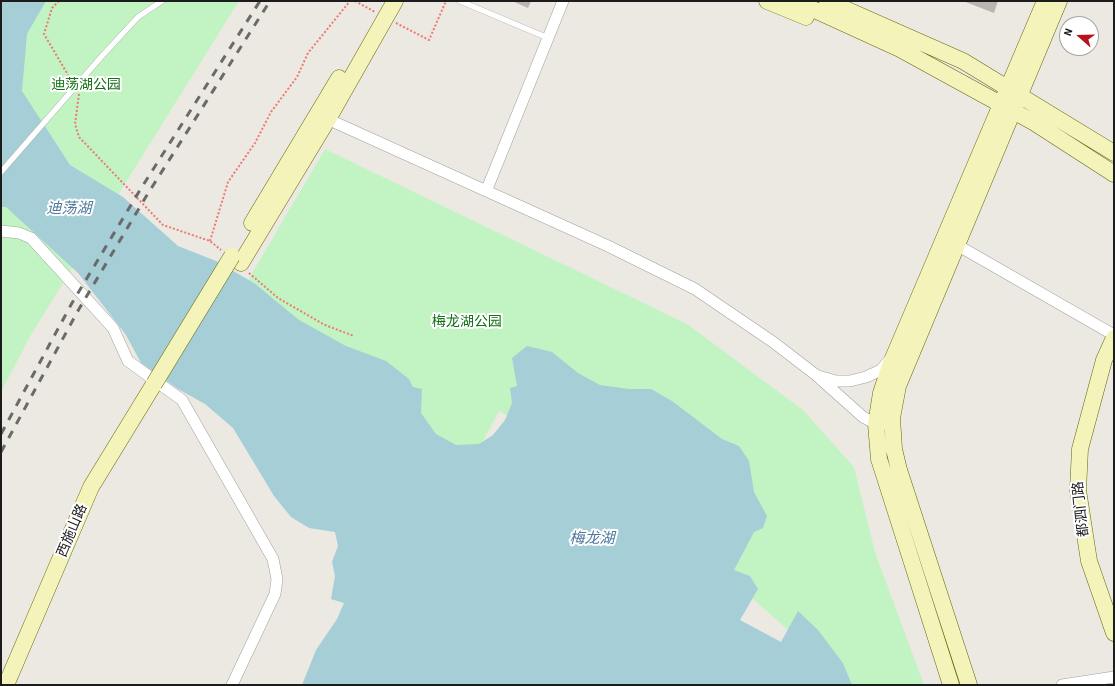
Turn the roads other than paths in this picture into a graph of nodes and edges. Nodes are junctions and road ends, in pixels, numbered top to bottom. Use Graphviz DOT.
graph roads {
  1 [pos="162,1"];
  2 [pos="384,1"];
  3 [pos="395,1"];
  4 [pos="460,1"];
  5 [pos="563,1"];
  6 [pos="767,1"];
  7 [pos="795,1"];
  8 [pos="827,1"];
  9 [pos="845,1"];
  10 [pos="1045,1"];
  11 [pos="1059,1"];
  12 [pos="860,15"];
  13 [pos="873,36"];
  14 [pos="548,38"];
  15 [pos="1013,92"];
  16 [pos="1006,107"];
  17 [pos="323,117"];
  18 [pos="1114,153"];
  19 [pos="1,172"];
  20 [pos="1114,174"];
  21 [pos="487,189"];
  22 [pos="1,230"];
  23 [pos="957,245"];
  24 [pos="1114,336"];
  25 [pos="895,353"];
  26 [pos="816,376"];
  27 [pos="159,386"];
  28 [pos="883,424"];
  29 [pos="1114,634"];
  30 [pos="1114,677"];
  31 [pos="6,685"];
  32 [pos="18,685"];
  33 [pos="232,685"];
  34 [pos="951,685"];
  35 [pos="969,685"];
  36 [pos="1062,685"];
  1 -- 19 [label="lane, bridge"];
  2 -- 17 [label="main road"];
  3 -- 17 [label="main road"];
  4 -- 14 [label="lane"];
  5 -- 14 [label="street"];
  6 -- 13 [label="main road"];
  7 -- 13 [label="main road"];
  8 -- 12 [label="main road"];
  9 -- 12 [label="main road"];
  10 -- 15 [label="main road"];
  11 -- 15 [label="main road"];
  12 -- 15 [label="main road"];
  13 -- 16 [label="main road"];
  14 -- 21 [label="street"];
  15 -- 16 [label="main road"];
  15 -- 18 [label="main road"];
  16 -- 20 [label="main road"];
  16 -- 23 [label="main road"];
  16 -- 25 [label="main road"];
  17 -- 21 [label="street"];
  17 -- 27 [label="main road, bridge"];
  21 -- 26 [label="street"];
  22 -- 33 [label="street"];
  23 -- 24 [label="street"];
  23 -- 28 [label="main road"];
  24 -- 29 [label="main road, 都泗门路"];
  25 -- 26 [label="street"];
  25 -- 28 [label="main road"];
  26 -- 28 [label="street"];
  27 -- 31 [label="main road, 西施山路"];
  27 -- 32 [label="main road, 西施山路"];
  28 -- 34 [label="main road"];
  28 -- 35 [label="main road"];
  30 -- 36 [label="street"];
}
